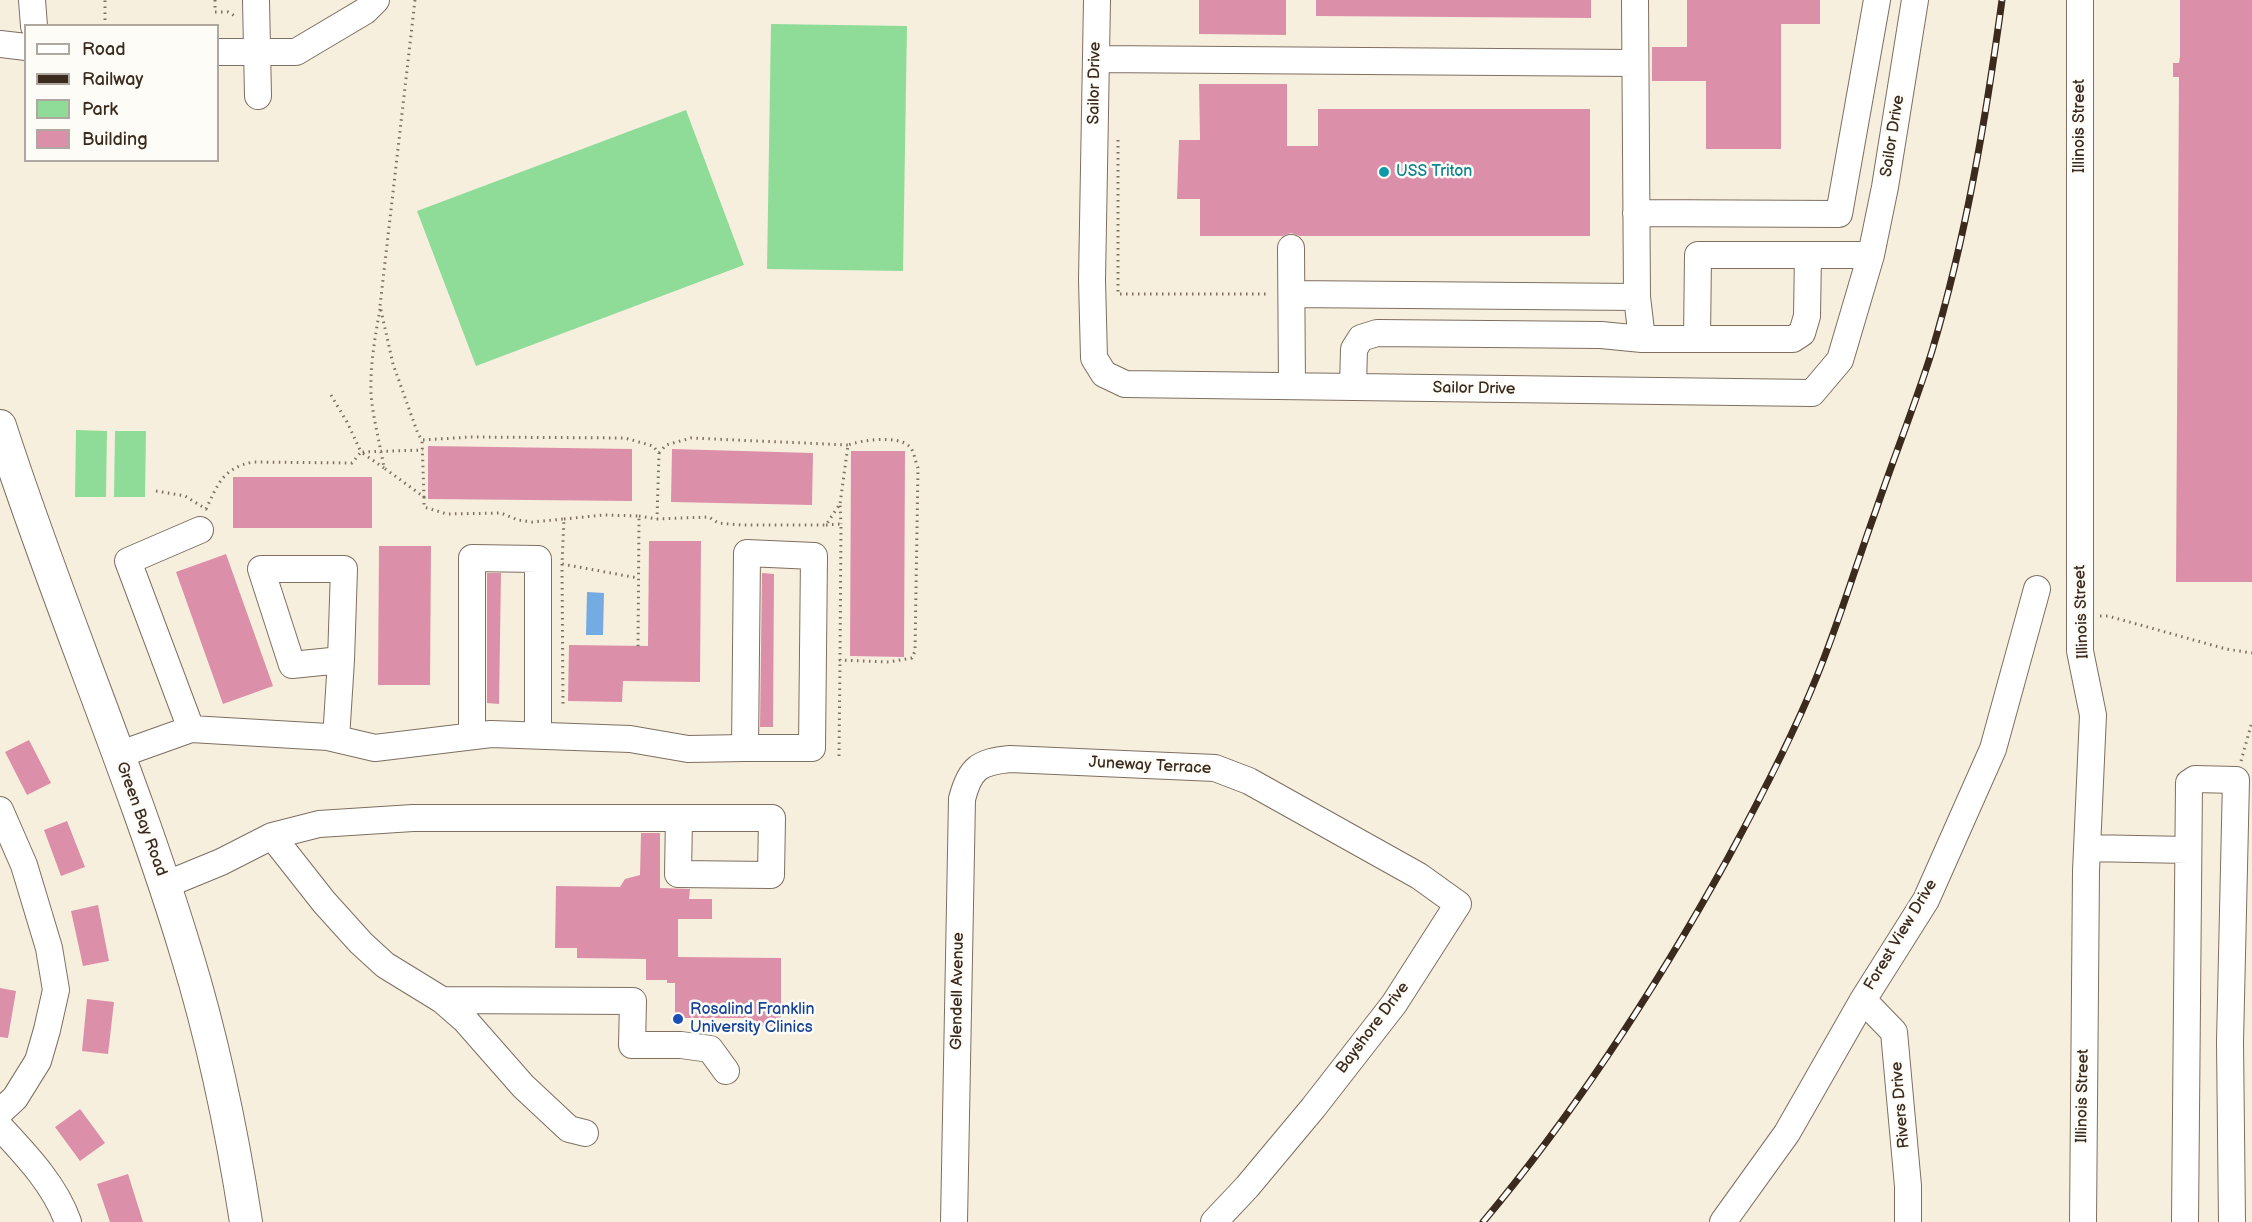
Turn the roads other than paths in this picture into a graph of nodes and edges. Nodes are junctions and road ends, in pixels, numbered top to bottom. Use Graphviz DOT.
graph roads {
  1 [pos="32,0"];
  2 [pos="256,0"];
  3 [pos="376,0"];
  4 [pos="1096,0"];
  5 [pos="1635,0"];
  6 [pos="1877,0"];
  7 [pos="1915,0"];
  8 [pos="2080,0"];
  9 [pos="34,24"];
  10 [pos="0,44"];
  11 [pos="24,46"];
  12 [pos="219,52"];
  13 [pos="258,53"];
  14 [pos="1096,59"];
  15 [pos="1635,63"];
  16 [pos="258,96"];
  17 [pos="1636,213"];
  18 [pos="1291,248"];
  19 [pos="1808,255"];
  20 [pos="1870,255"];
  21 [pos="1292,294"];
  22 [pos="1637,297"];
  23 [pos="1642,339"];
  24 [pos="1697,339"];
  25 [pos="1292,386"];
  26 [pos="1353,387"];
  27 [pos="0,426"];
  28 [pos="8,474"];
  29 [pos="201,530"];
  30 [pos="2037,589"];
  31 [pos="341,660"];
  32 [pos="191,729"];
  33 [pos="538,735"];
  34 [pos="472,736"];
  35 [pos="336,739"];
  36 [pos="745,748"];
  37 [pos="118,755"];
  38 [pos="980,766"];
  39 [pos="2244,781"];
  40 [pos="0,810"];
  41 [pos="679,818"];
  42 [pos="272,836"];
  43 [pos="2087,848"];
  44 [pos="2188,850"];
  45 [pos="1373,851"];
  46 [pos="165,885"];
  47 [pos="442,1000"];
  48 [pos="1863,1000"];
  49 [pos="726,1071"];
  50 [pos="0,1112"];
  51 [pos="0,1127"];
  52 [pos="585,1133"];
  53 [pos="68,1222"];
  54 [pos="246,1222"];
  55 [pos="954,1222"];
  56 [pos="1214,1222"];
  57 [pos="1724,1222"];
  58 [pos="1908,1222"];
  59 [pos="2083,1222"];
  60 [pos="2185,1222"];
  61 [pos="2232,1222"];
  1 -- 9 [label="street"];
  2 -- 13 [label="street"];
  3 -- 13 [label="street"];
  4 -- 14 [label="street, Sailor Drive"];
  5 -- 15 [label="street"];
  6 -- 17 [label="street"];
  7 -- 20 [label="street, Sailor Drive"];
  8 -- 43 [label="street, Illinois Street"];
  10 -- 11 [label="street"];
  12 -- 13 [label="street"];
  13 -- 16 [label="street"];
  14 -- 15 [label="street"];
  14 -- 25 [label="street, Sailor Drive"];
  15 -- 17 [label="street"];
  17 -- 22 [label="street"];
  18 -- 21 [label="street"];
  19 -- 20 [label="street"];
  19 -- 24 [label="street"];
  19 -- 24 [label="street"];
  20 -- 26 [label="street, Sailor Drive"];
  21 -- 22 [label="street"];
  21 -- 25 [label="street"];
  22 -- 23 [label="street"];
  23 -- 24 [label="street"];
  23 -- 26 [label="street"];
  25 -- 26 [label="street, Sailor Drive"];
  27 -- 28 [label="main road, Green Bay Road"];
  28 -- 37 [label="main road, Green Bay Road"];
  29 -- 32 [label="street"];
  30 -- 48 [label="street, Forest View Drive"];
  31 -- 31 [label="street"];
  31 -- 35 [label="street"];
  32 -- 35 [label="street"];
  32 -- 37 [label="street"];
  33 -- 34 [label="street"];
  33 -- 34 [label="street"];
  33 -- 36 [label="street"];
  34 -- 35 [label="street"];
  36 -- 36 [label="street"];
  37 -- 46 [label="main road, Green Bay Road"];
  38 -- 45 [label="street, Juneway Terrace"];
  38 -- 55 [label="street, Glendell Avenue"];
  39 -- 44 [label="street"];
  39 -- 61 [label="street"];
  40 -- 50 [label="street"];
  41 -- 42 [label="street"];
  42 -- 46 [label="street"];
  42 -- 47 [label="street"];
  43 -- 44 [label="street"];
  43 -- 59 [label="street, Illinois Street"];
  44 -- 60 [label="street"];
  45 -- 56 [label="street, Bayshore Drive"];
  46 -- 54 [label="main road, Green Bay Road"];
  47 -- 49 [label="street"];
  47 -- 52 [label="street"];
  48 -- 57 [label="street, Forest View Drive"];
  48 -- 58 [label="street, Rivers Drive"];
  51 -- 53 [label="street"];
}
